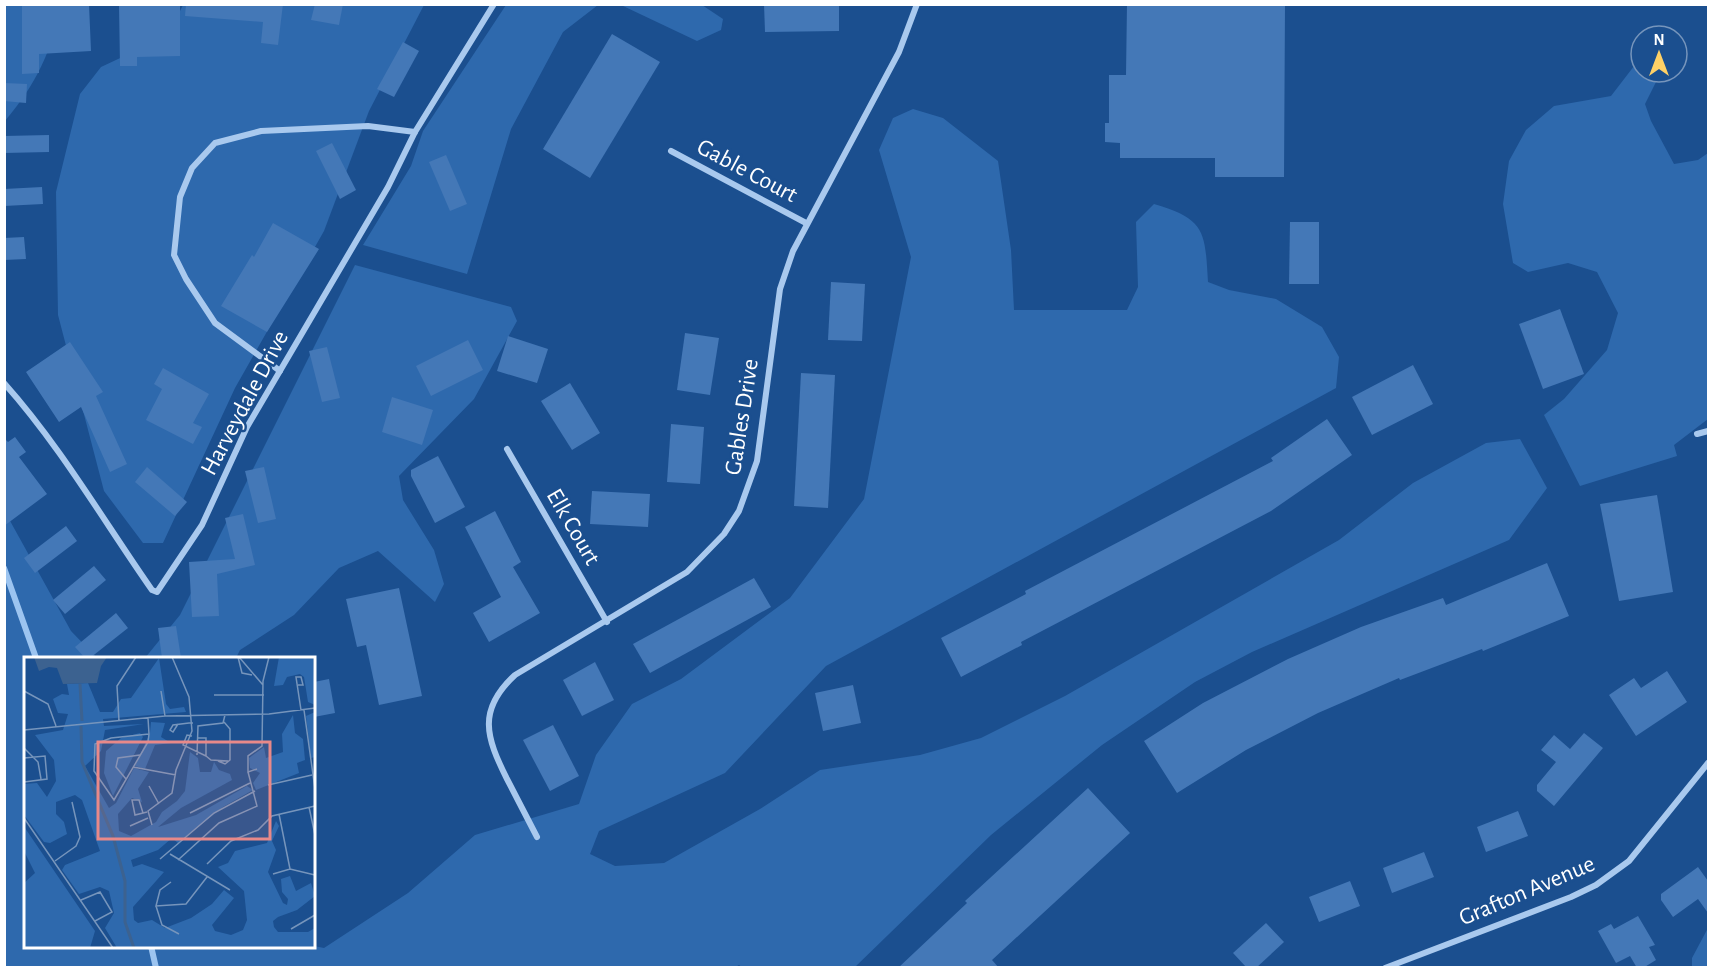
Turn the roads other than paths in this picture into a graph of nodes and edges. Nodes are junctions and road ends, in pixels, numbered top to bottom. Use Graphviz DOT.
graph roads {
  1 [pos="494,4"];
  2 [pos="917,4"];
  3 [pos="415,132"];
  4 [pos="671,151"];
  5 [pos="806,223"];
  6 [pos="280,371"];
  7 [pos="4,383"];
  8 [pos="1708,431"];
  9 [pos="1697,434"];
  10 [pos="507,449"];
  11 [pos="606,622"];
  12 [pos="1708,763"];
  13 [pos="537,837"];
  14 [pos="1384,968"];
  1 -- 3 [label="street, Harveydale Drive"];
  2 -- 5 [label="street, Gables Drive"];
  3 -- 6 [label="street, Harveydale Drive"];
  3 -- 6 [label="street"];
  4 -- 5 [label="street, Gable Court"];
  5 -- 11 [label="street, Gables Drive"];
  6 -- 7 [label="street, Harveydale Drive"];
  8 -- 9 [label="street"];
  10 -- 11 [label="street, Elk Court"];
  11 -- 13 [label="street, Gables Drive"];
  12 -- 14 [label="street, Grafton Avenue"];
}
